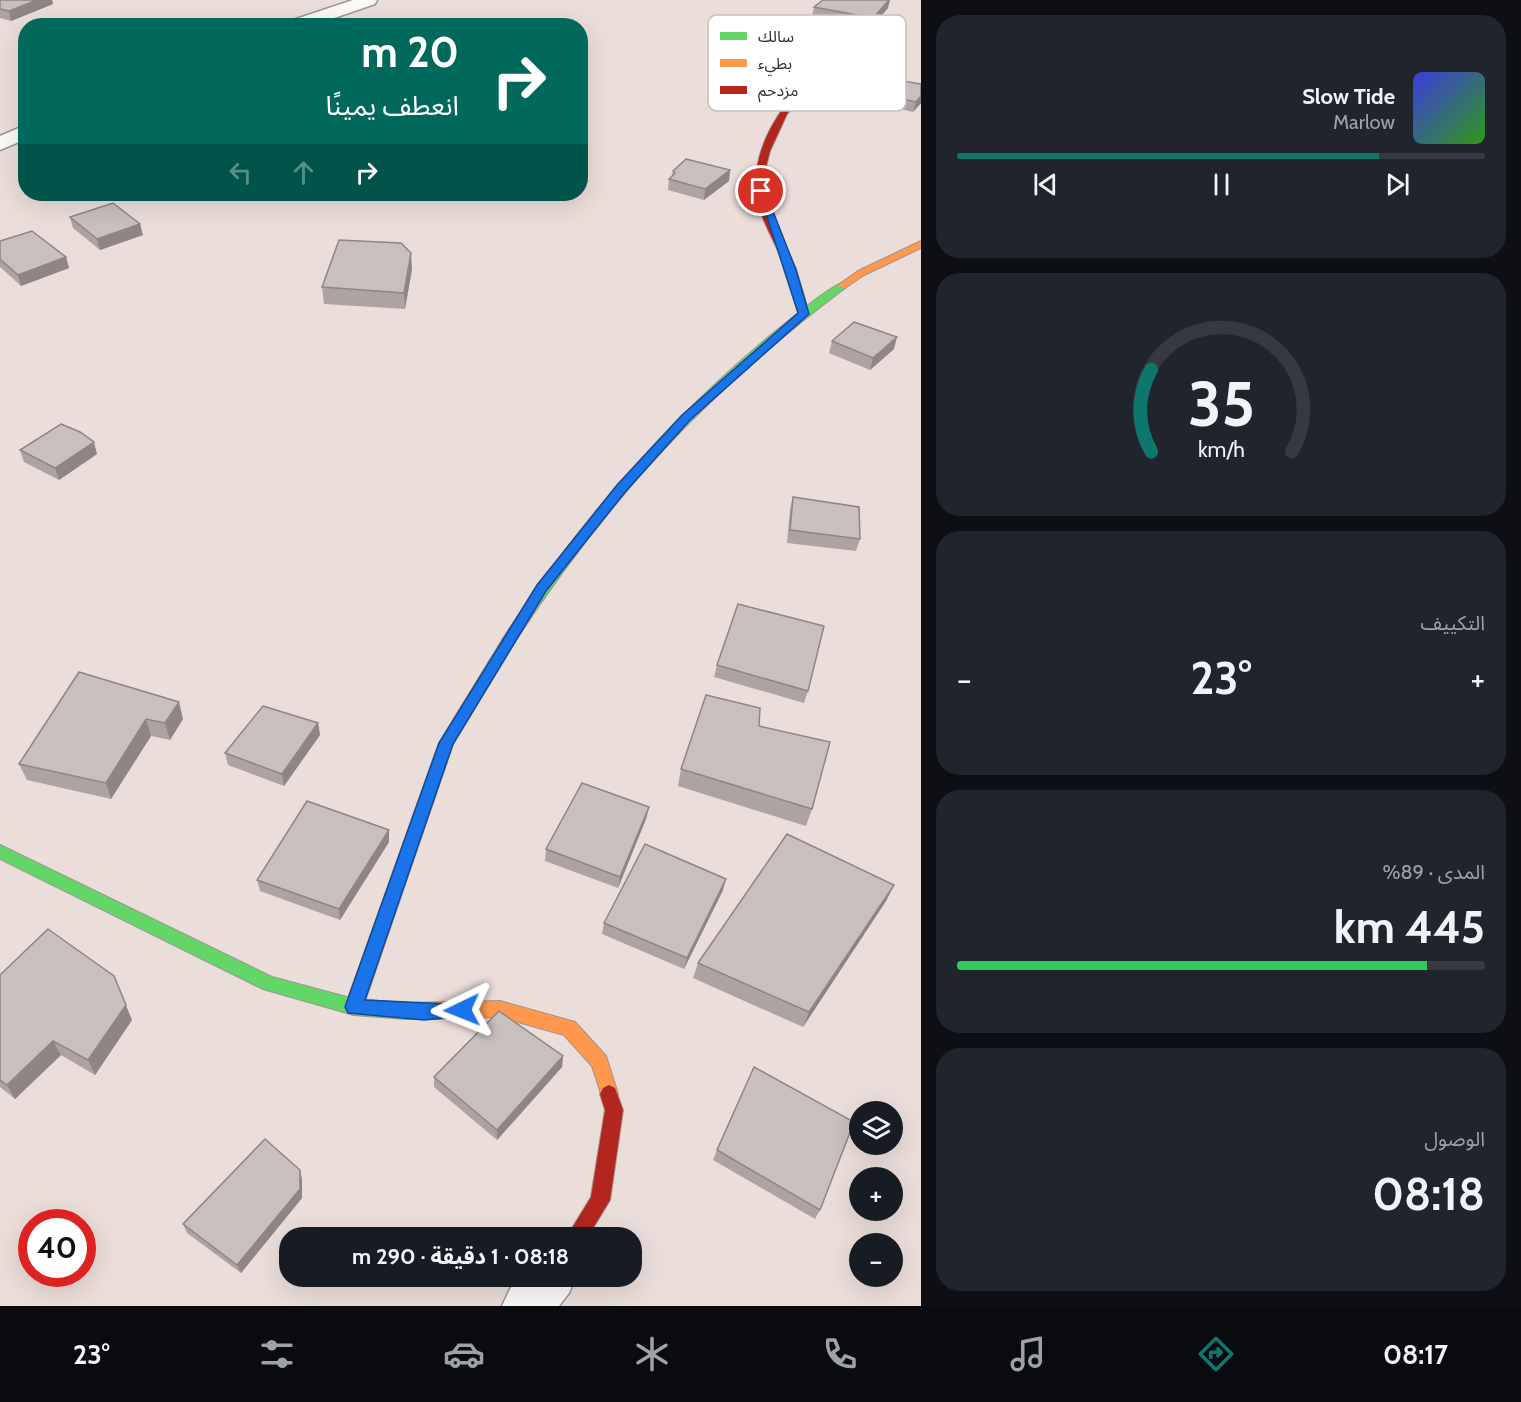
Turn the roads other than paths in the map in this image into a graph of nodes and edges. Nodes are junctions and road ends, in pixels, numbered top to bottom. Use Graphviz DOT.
graph roads {
  1 [pos="369,0"];
  2 [pos="316,18"];
  3 [pos="786,111"];
  4 [pos="18,135"];
  5 [pos="0,144"];
  6 [pos="921,244"];
  7 [pos="804,314"];
  8 [pos="0,852"];
  9 [pos="354,1007"];
  10 [pos="583,1227"];
  11 [pos="543,1287"];
  12 [pos="527,1306"];
  1 -- 2 [label="street"];
  3 -- 7 [label="street"];
  4 -- 5 [label="street"];
  6 -- 7 [label="street"];
  7 -- 9 [label="street"];
  8 -- 9 [label="street"];
  9 -- 10 [label="street"];
  11 -- 12 [label="street"];
}
